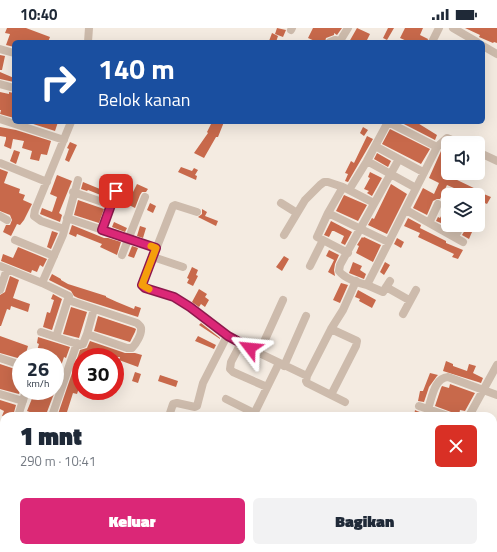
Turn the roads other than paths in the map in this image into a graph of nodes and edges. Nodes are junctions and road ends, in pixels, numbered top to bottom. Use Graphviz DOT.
graph roads {
  1 [pos="89,28"];
  2 [pos="348,28"];
  3 [pos="439,28"];
  4 [pos="453,28"];
  5 [pos="88,40"];
  6 [pos="341,40"];
  7 [pos="433,40"];
  8 [pos="474,40"];
  9 [pos="485,47"];
  10 [pos="0,49"];
  11 [pos="12,52"];
  12 [pos="497,54"];
  13 [pos="0,84"];
  14 [pos="12,87"];
  15 [pos="0,119"];
  16 [pos="12,123"];
  17 [pos="15,124"];
  18 [pos="70,124"];
  19 [pos="387,124"];
  20 [pos="392,124"];
  21 [pos="64,140"];
  22 [pos="441,143"];
  23 [pos="374,146"];
  24 [pos="437,147"];
  25 [pos="485,155"];
  26 [pos="399,159"];
  27 [pos="367,161"];
  28 [pos="497,161"];
  29 [pos="0,163"];
  30 [pos="423,172"];
  31 [pos="391,174"];
  32 [pos="78,180"];
  33 [pos="47,182"];
  34 [pos="416,188"];
  35 [pos="346,189"];
  36 [pos="116,191"];
  37 [pos="73,192"];
  38 [pos="145,197"];
  39 [pos="281,203"];
  40 [pos="374,203"];
  41 [pos="438,204"];
  42 [pos="111,205"];
  43 [pos="406,210"];
  44 [pos="197,212"];
  45 [pos="297,213"];
  46 [pos="328,213"];
  47 [pos="67,218"];
  48 [pos="429,223"];
  49 [pos="64,229"];
  50 [pos="361,229"];
  51 [pos="102,230"];
  52 [pos="458,232"];
  53 [pos="284,235"];
  54 [pos="455,237"];
  55 [pos="128,238"];
  56 [pos="15,240"];
  57 [pos="323,240"];
  58 [pos="388,242"];
  59 [pos="463,242"];
  60 [pos="156,248"];
  61 [pos="348,253"];
  62 [pos="122,255"];
  63 [pos="54,256"];
  64 [pos="153,256"];
  65 [pos="310,266"];
  66 [pos="3,267"];
  67 [pos="183,267"];
  68 [pos="356,281"];
  69 [pos="42,283"];
  70 [pos="367,285"];
  71 [pos="0,290"];
  72 [pos="416,290"];
  73 [pos="68,300"];
  74 [pos="283,300"];
  75 [pos="410,300"];
  76 [pos="94,309"];
  77 [pos="403,314"];
  78 [pos="306,316"];
  79 [pos="331,328"];
  80 [pos="41,332"];
  81 [pos="87,334"];
  82 [pos="228,336"];
  83 [pos="56,337"];
  84 [pos="77,343"];
  85 [pos="241,344"];
  86 [pos="259,353"];
  87 [pos="0,358"];
  88 [pos="12,362"];
  89 [pos="282,364"];
  90 [pos="497,365"];
  91 [pos="307,376"];
  92 [pos="64,379"];
  93 [pos="267,387"];
  94 [pos="483,389"];
  95 [pos="0,394"];
  96 [pos="331,395"];
  97 [pos="497,395"];
  98 [pos="226,399"];
  99 [pos="57,400"];
  100 [pos="23,401"];
  101 [pos="345,402"];
  102 [pos="419,406"];
  103 [pos="428,409"];
  104 [pos="19,412"];
  105 [pos="53,412"];
  106 [pos="170,412"];
  107 [pos="249,412"];
  108 [pos="254,412"];
  109 [pos="437,412"];
  110 [pos="471,412"];
  1 -- 5 [label="street"];
  2 -- 6 [label="street"];
  3 -- 7 [label="street"];
  4 -- 8 [label="street"];
  9 -- 12 [label="street"];
  10 -- 11 [label="street"];
  13 -- 14 [label="street"];
  15 -- 16 [label="street"];
  17 -- 21 [label="street"];
  18 -- 21 [label="street"];
  19 -- 23 [label="street"];
  20 -- 24 [label="street"];
  21 -- 33 [label="street"];
  22 -- 24 [label="street"];
  23 -- 26 [label="street"];
  23 -- 27 [label="street"];
  24 -- 30 [label="street"];
  25 -- 28 [label="street"];
  26 -- 30 [label="street"];
  26 -- 31 [label="street"];
  27 -- 31 [label="street"];
  27 -- 35 [label="street"];
  29 -- 33 [label="street"];
  30 -- 34 [label="street"];
  31 -- 34 [label="street"];
  31 -- 40 [label="street"];
  32 -- 37 [label="street"];
  33 -- 49 [label="street"];
  34 -- 43 [label="street"];
  35 -- 40 [label="street"];
  35 -- 45 [label="street"];
  35 -- 46 [label="street"];
  36 -- 42 [label="street"];
  37 -- 42 [label="street"];
  37 -- 47 [label="street"];
  38 -- 55 [label="street"];
  39 -- 45 [label="street"];
  40 -- 50 [label="street"];
  41 -- 48 [label="street"];
  42 -- 51 [label="street"];
  43 -- 48 [label="street"];
  43 -- 58 [label="street"];
  44 -- 60 [label="street"];
  45 -- 53 [label="street"];
  46 -- 50 [label="street"];
  46 -- 57 [label="street"];
  47 -- 49 [label="street"];
  47 -- 51 [label="street"];
  48 -- 54 [label="street"];
  49 -- 63 [label="street"];
  50 -- 58 [label="street"];
  50 -- 61 [label="street"];
  51 -- 55 [label="street"];
  52 -- 54 [label="street"];
  54 -- 59 [label="street"];
  55 -- 60 [label="street"];
  55 -- 62 [label="street"];
  56 -- 63 [label="street"];
  57 -- 61 [label="street"];
  57 -- 65 [label="street"];
  58 -- 70 [label="street"];
  60 -- 64 [label="street"];
  61 -- 68 [label="street"];
  63 -- 69 [label="street"];
  64 -- 67 [label="street"];
  64 -- 82 [label="street"];
  66 -- 69 [label="street"];
  66 -- 71 [label="street"];
  68 -- 70 [label="street"];
  68 -- 79 [label="street"];
  69 -- 73 [label="street"];
  70 -- 75 [label="street"];
  72 -- 75 [label="street"];
  73 -- 76 [label="street"];
  73 -- 83 [label="street"];
  74 -- 86 [label="street"];
  75 -- 77 [label="street"];
  76 -- 81 [label="street"];
  76 -- 81 [label="street"];
  78 -- 89 [label="street"];
  79 -- 91 [label="street"];
  79 -- 96 [label="street"];
  80 -- 83 [label="street"];
  81 -- 84 [label="street"];
  82 -- 85 [label="street"];
  82 -- 106 [label="street"];
  83 -- 84 [label="street"];
  84 -- 92 [label="street"];
  85 -- 86 [label="street"];
  85 -- 93 [label="street"];
  86 -- 89 [label="street"];
  87 -- 88 [label="street"];
  89 -- 91 [label="street"];
  89 -- 93 [label="street"];
  90 -- 94 [label="street"];
  91 -- 96 [label="street"];
  93 -- 108 [label="street"];
  94 -- 97 [label="street"];
  94 -- 103 [label="street"];
  94 -- 110 [label="street"];
  95 -- 100 [label="street"];
  96 -- 101 [label="street"];
  98 -- 107 [label="street"];
  99 -- 105 [label="street"];
  100 -- 104 [label="street"];
  102 -- 103 [label="street"];
  103 -- 109 [label="street"];
}
